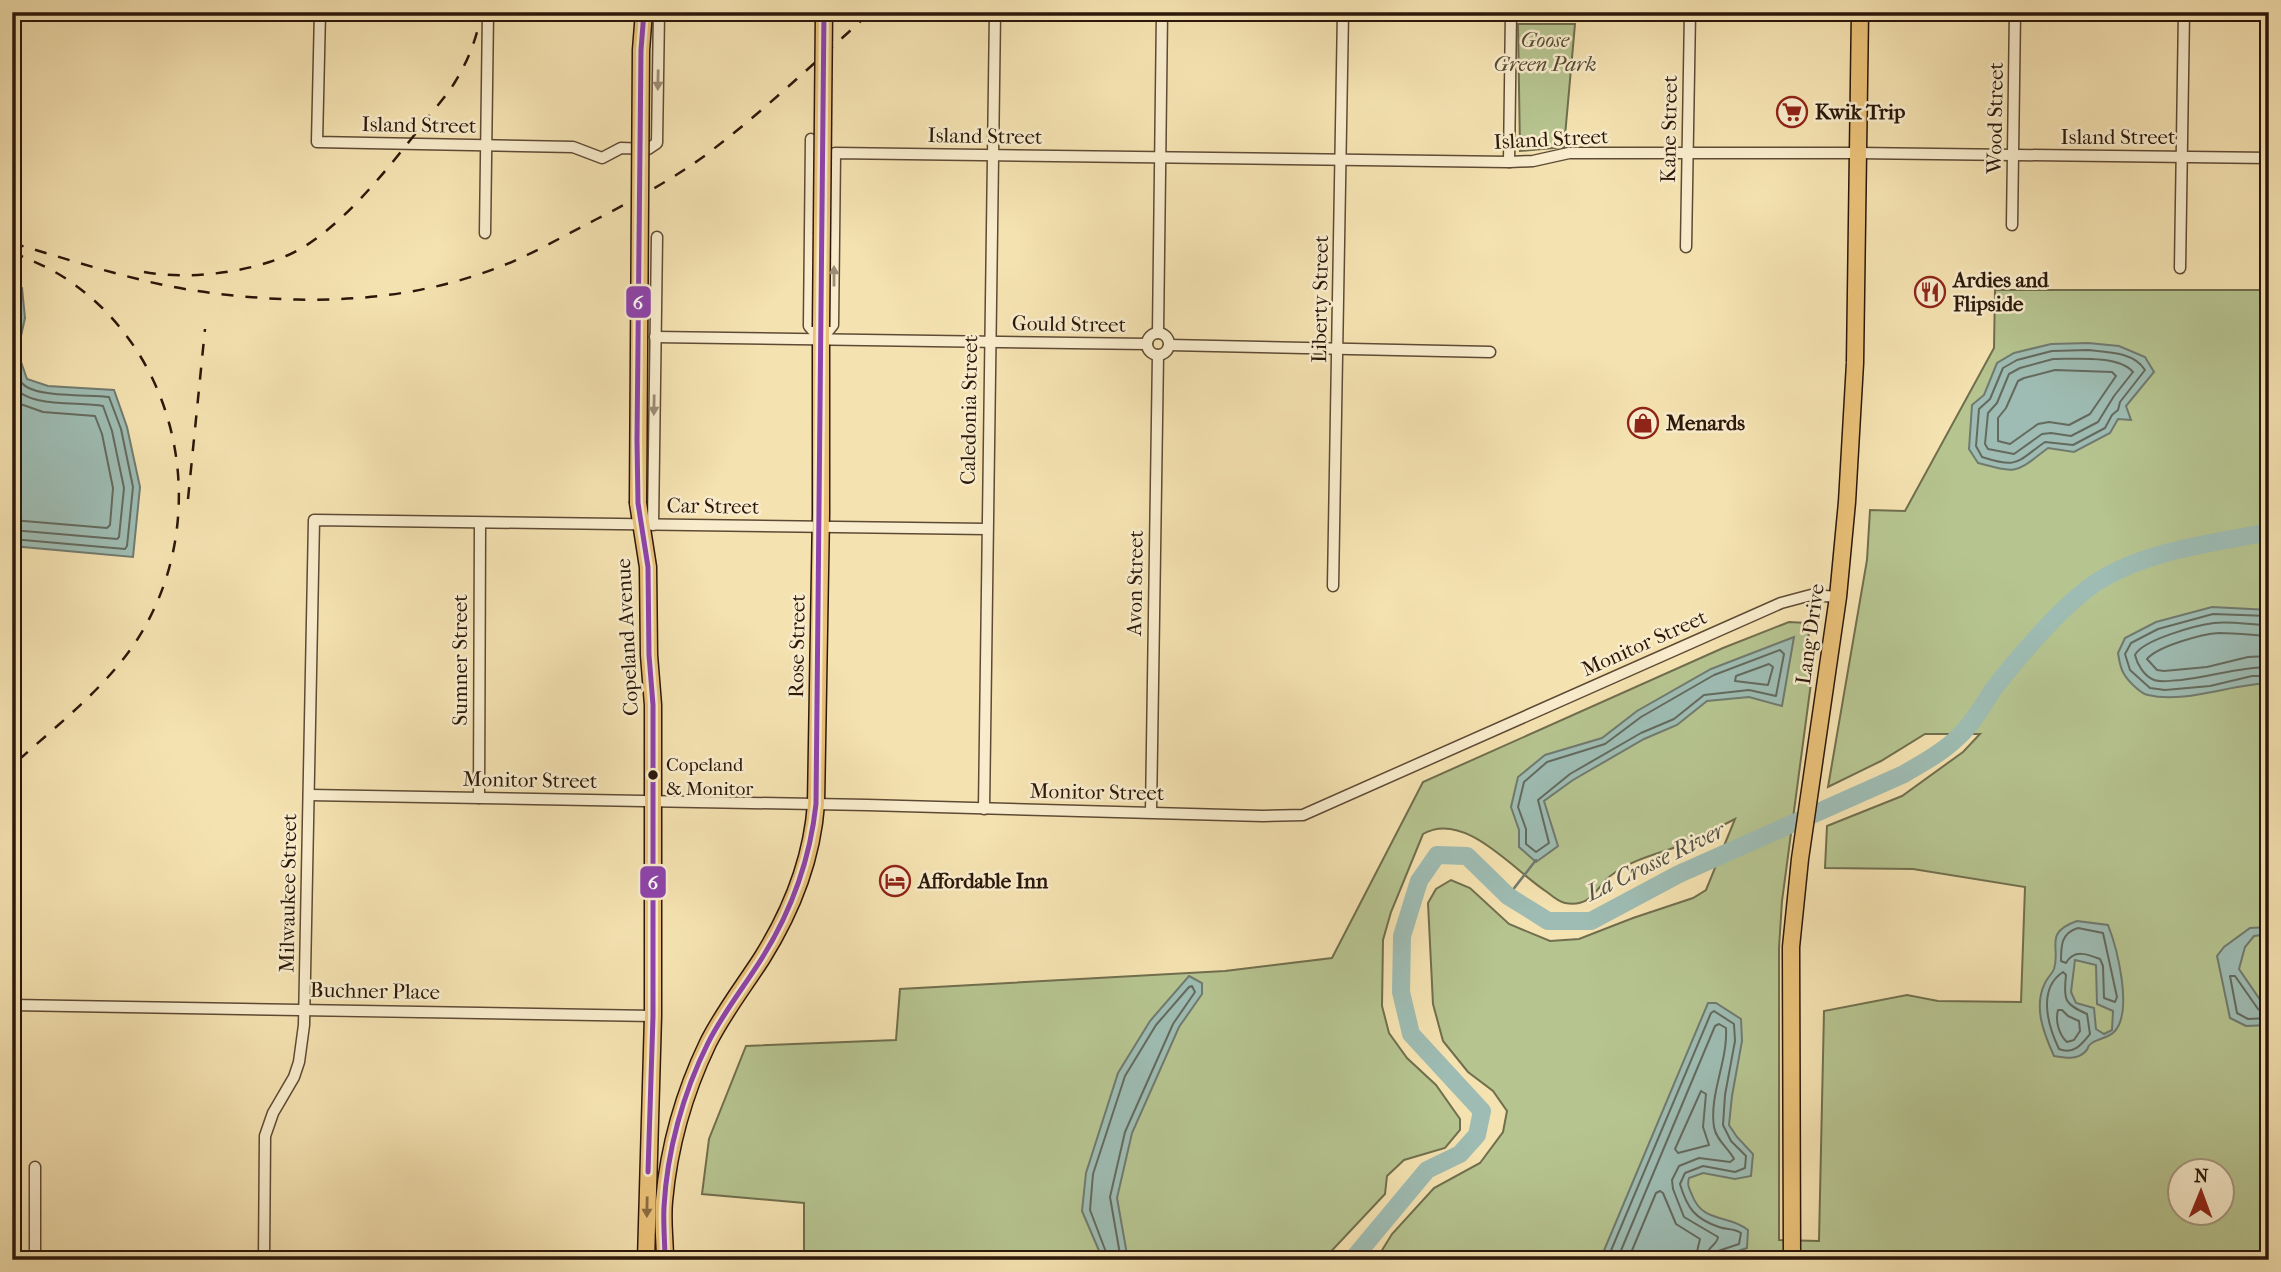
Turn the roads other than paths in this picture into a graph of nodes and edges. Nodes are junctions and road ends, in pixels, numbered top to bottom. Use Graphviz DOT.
graph roads {
  1 [pos="320,12"];
  2 [pos="488,12"];
  3 [pos="644,12"];
  4 [pos="659,12"];
  5 [pos="824,12"];
  6 [pos="995,12"];
  7 [pos="1163,12"];
  8 [pos="1343,12"];
  9 [pos="1511,12"];
  10 [pos="1690,12"];
  11 [pos="1860,12"];
  12 [pos="2015,12"];
  13 [pos="2184,12"];
  14 [pos="811,139"];
  15 [pos="485,146"];
  16 [pos="1857,153"];
  17 [pos="992,155"];
  18 [pos="1688,155"];
  19 [pos="2014,156"];
  20 [pos="2182,156"];
  21 [pos="1161,158"];
  22 [pos="2269,158"];
  23 [pos="1341,160"];
  24 [pos="1509,162"];
  25 [pos="2012,225"];
  26 [pos="485,233"];
  27 [pos="657,237"];
  28 [pos="1686,247"];
  29 [pos="2180,268"];
  30 [pos="821,333"];
  31 [pos="1158,333"];
  32 [pos="655,337"];
  33 [pos="989,342"];
  34 [pos="1147,344"];
  35 [pos="1169,345"];
  36 [pos="1339,348"];
  37 [pos="1490,352"];
  38 [pos="1158,355"];
  39 [pos="314,520"];
  40 [pos="480,523"];
  41 [pos="647,525"];
  42 [pos="820,526"];
  43 [pos="986,529"];
  44 [pos="1333,586"];
  45 [pos="1838,597"];
  46 [pos="309,795"];
  47 [pos="479,798"];
  48 [pos="653,801"];
  49 [pos="817,804"];
  50 [pos="984,808"];
  51 [pos="1151,812"];
  52 [pos="12,1005"];
  53 [pos="305,1009"];
  54 [pos="653,1016"];
  55 [pos="35,1167"];
  56 [pos="665,1253"];
  57 [pos="35,1260"];
  58 [pos="264,1260"];
  59 [pos="646,1260"];
  60 [pos="1792,1260"];
  1 -- 15 [label="street, Island Street"];
  2 -- 15 [label="street"];
  3 -- 41 [label="main road, Copeland Avenue, bridge"];
  4 -- 15 [label="street, Island Street, one-way"];
  5 -- 30 [label="main road, Rose Street, bridge"];
  6 -- 17 [label="street, Caledonia Street"];
  7 -- 21 [label="street"];
  8 -- 23 [label="street, Liberty Street"];
  9 -- 24 [label="street"];
  10 -- 18 [label="street, Kane Street"];
  11 -- 16 [label="main road, Lang Drive"];
  12 -- 19 [label="street, Wood Street"];
  13 -- 20 [label="street"];
  14 -- 30 [label="street"];
  15 -- 26 [label="street"];
  16 -- 18 [label="street, Island Street"];
  16 -- 19 [label="street, Island Street"];
  16 -- 45 [label="main road, Lang Drive"];
  17 -- 21 [label="street, Island Street"];
  30 -- 17 [label="street, Island Street, one-way"];
  17 -- 33 [label="street, Caledonia Street"];
  18 -- 24 [label="street, Island Street"];
  18 -- 28 [label="street, Kane Street"];
  19 -- 20 [label="street, Island Street"];
  19 -- 25 [label="street, Wood Street"];
  20 -- 22 [label="street, Island Street"];
  20 -- 29 [label="street"];
  21 -- 23 [label="street, Island Street"];
  21 -- 31 [label="street"];
  23 -- 24 [label="street, Island Street"];
  23 -- 36 [label="street, Liberty Street"];
  27 -- 32 [label="street"];
  30 -- 32 [label="street, Gould Street"];
  30 -- 33 [label="street, Gould Street"];
  30 -- 42 [label="main road, Rose Street"];
  31 -- 34 [label="street"];
  31 -- 35 [label="street"];
  32 -- 41 [label="street, one-way"];
  33 -- 34 [label="street, Gould Street"];
  33 -- 43 [label="street, Caledonia Street"];
  34 -- 38 [label="street"];
  35 -- 36 [label="street"];
  35 -- 38 [label="street"];
  36 -- 37 [label="street"];
  36 -- 44 [label="street, Liberty Street"];
  38 -- 51 [label="street, Avon Street"];
  39 -- 40 [label="street, Car Street"];
  39 -- 46 [label="street, Milwaukee Street"];
  40 -- 41 [label="street, Car Street"];
  40 -- 47 [label="street, Sumner Street"];
  41 -- 42 [label="street, Car Street"];
  41 -- 48 [label="main road, Copeland Avenue"];
  42 -- 43 [label="street, Car Street"];
  42 -- 49 [label="main road, Rose Street"];
  43 -- 50 [label="street, Caledonia Street"];
  45 -- 51 [label="street, Monitor Street"];
  45 -- 60 [label="main road, Lang Drive"];
  46 -- 47 [label="street, Monitor Street"];
  46 -- 53 [label="street, Milwaukee Street"];
  47 -- 48 [label="street, Monitor Street"];
  48 -- 49 [label="street, Monitor Street"];
  48 -- 54 [label="main road, Copeland Avenue"];
  49 -- 50 [label="street, Monitor Street"];
  49 -- 56 [label="main road, Rose Street"];
  50 -- 51 [label="street, Monitor Street"];
  52 -- 53 [label="street, Buchner Place"];
  53 -- 54 [label="street, Buchner Place"];
  53 -- 58 [label="street, Milwaukee Street"];
  54 -- 59 [label="main road, Copeland Avenue, one-way"];
  55 -- 57 [label="street"];
}
